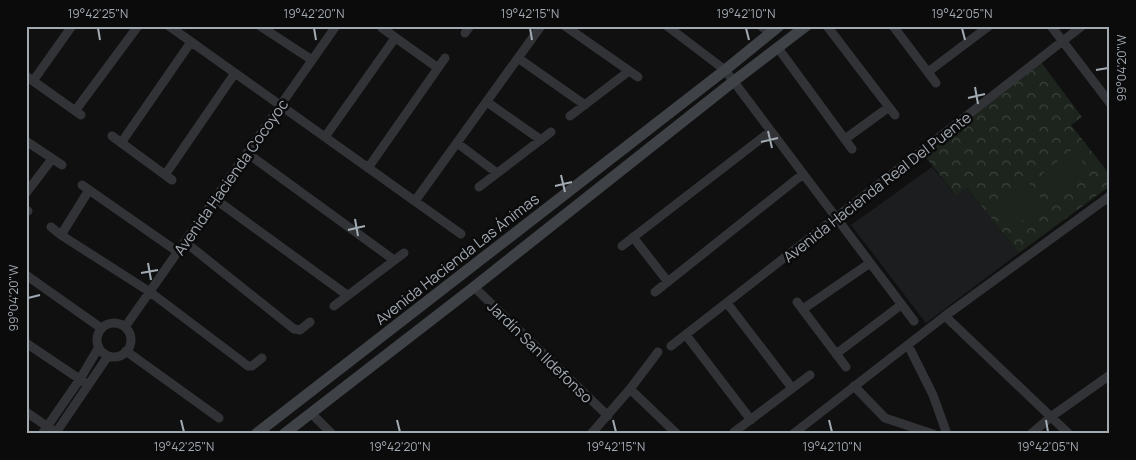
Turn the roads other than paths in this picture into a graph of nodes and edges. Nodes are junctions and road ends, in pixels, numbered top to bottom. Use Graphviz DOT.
graph roads {
  1 [pos="72,26"];
  2 [pos="138,26"];
  3 [pos="169,26"];
  4 [pos="260,26"];
  5 [pos="336,26"];
  6 [pos="540,26"];
  7 [pos="566,26"];
  8 [pos="806,26"];
  9 [pos="827,26"];
  10 [pos="989,26"];
  11 [pos="1050,26"];
  12 [pos="1082,26"];
  13 [pos="668,27"];
  14 [pos="382,28"];
  15 [pos="898,28"];
  16 [pos="770,29"];
  17 [pos="395,38"];
  18 [pos="191,42"];
  19 [pos="1062,42"];
  20 [pos="778,48"];
  21 [pos="445,58"];
  22 [pos="518,58"];
  23 [pos="312,60"];
  24 [pos="438,68"];
  25 [pos="725,70"];
  26 [pos="629,71"];
  27 [pos="928,72"];
  28 [pos="235,73"];
  29 [pos="638,77"];
  30 [pos="30,78"];
  31 [pos="734,81"];
  32 [pos="936,83"];
  33 [pos="487,102"];
  34 [pos="1110,103"];
  35 [pos="280,105"];
  36 [pos="585,105"];
  37 [pos="570,116"];
  38 [pos="771,131"];
  39 [pos="551,132"];
  40 [pos="112,136"];
  41 [pos="325,137"];
  42 [pos="540,140"];
  43 [pos="845,140"];
  44 [pos="26,141"];
  45 [pos="121,143"];
  46 [pos="457,143"];
  47 [pos="852,149"];
  48 [pos="247,153"];
  49 [pos="52,159"];
  50 [pos="62,165"];
  51 [pos="368,168"];
  52 [pos="497,173"];
  53 [pos="803,174"];
  54 [pos="479,187"];
  55 [pos="26,194"];
  56 [pos="1110,196"];
  57 [pos="215,199"];
  58 [pos="415,201"];
  59 [pos="836,218"];
  60 [pos="51,227"];
  61 [pos="460,234"];
  62 [pos="61,235"];
  63 [pos="633,237"];
  64 [pos="185,242"];
  65 [pos="622,246"];
  66 [pos="178,252"];
  67 [pos="404,253"];
  68 [pos="394,260"];
  69 [pos="870,263"];
  70 [pos="26,275"];
  71 [pos="668,282"];
  72 [pos="474,287"];
  73 [pos="150,292"];
  74 [pos="656,292"];
  75 [pos="347,295"];
  76 [pos="727,303"];
  77 [pos="901,305"];
  78 [pos="334,306"];
  79 [pos="945,316"];
  80 [pos="914,321"];
  81 [pos="310,322"];
  82 [pos="125,327"];
  83 [pos="102,328"];
  84 [pos="686,335"];
  85 [pos="26,344"];
  86 [pos="908,345"];
  87 [pos="671,346"];
  88 [pos="99,347"];
  89 [pos="126,351"];
  90 [pos="658,352"];
  91 [pos="836,354"];
  92 [pos="108,356"];
  93 [pos="262,358"];
  94 [pos="846,367"];
  95 [pos="810,375"];
  96 [pos="1110,375"];
  97 [pos="80,379"];
  98 [pos="88,386"];
  99 [pos="854,386"];
  100 [pos="792,388"];
  101 [pos="630,389"];
  102 [pos="26,412"];
  103 [pos="311,413"];
  104 [pos="608,416"];
  105 [pos="1052,416"];
  106 [pos="219,418"];
  107 [pos="751,420"];
  108 [pos="44,430"];
  109 [pos="734,432"];
  110 [pos="57,433"];
  111 [pos="595,433"];
  112 [pos="256,434"];
  113 [pos="284,434"];
  114 [pos="332,434"];
  115 [pos="677,434"];
  116 [pos="793,434"];
  117 [pos="933,434"];
  118 [pos="947,434"];
  119 [pos="1031,434"];
  120 [pos="1069,434"];
  1 -- 30 [label="street"];
  2 -- 30 [label="street"];
  3 -- 18 [label="street"];
  4 -- 23 [label="street"];
  5 -- 23 [label="street, Avenida Hacienda Cocoyoc"];
  6 -- 22 [label="street"];
  7 -- 26 [label="street"];
  8 -- 20 [label="street"];
  9 -- 43 [label="street"];
  10 -- 27 [label="street"];
  11 -- 19 [label="street"];
  12 -- 19 [label="street, Avenida Hacienda Real Del Puente"];
  13 -- 25 [label="street"];
  14 -- 17 [label="street"];
  15 -- 27 [label="street"];
  16 -- 25 [label="street, Avenida Hacienda Las Ánimas"];
  17 -- 24 [label="street"];
  17 -- 41 [label="street"];
  18 -- 28 [label="street"];
  18 -- 45 [label="street"];
  19 -- 34 [label="street"];
  19 -- 59 [label="street, Avenida Hacienda Real Del Puente"];
  20 -- 31 [label="street"];
  20 -- 43 [label="street"];
  21 -- 24 [label="street"];
  22 -- 33 [label="street"];
  22 -- 36 [label="street"];
  23 -- 35 [label="street, Avenida Hacienda Cocoyoc"];
  24 -- 51 [label="street"];
  25 -- 31 [label="street"];
  25 -- 112 [label="street, Avenida Hacienda Las Ánimas"];
  26 -- 29 [label="street"];
  26 -- 36 [label="street"];
  27 -- 32 [label="street"];
  28 -- 35 [label="street"];
  28 -- 45 [label="street"];
  31 -- 38 [label="street"];
  31 -- 72 [label="street"];
  33 -- 42 [label="street"];
  33 -- 46 [label="street"];
  35 -- 41 [label="street"];
  35 -- 48 [label="street, Avenida Hacienda Cocoyoc"];
  36 -- 37 [label="street"];
  38 -- 53 [label="street"];
  38 -- 63 [label="street"];
  39 -- 42 [label="street"];
  40 -- 45 [label="street"];
  41 -- 51 [label="street"];
  42 -- 52 [label="street"];
  43 -- 47 [label="street"];
  44 -- 49 [label="street"];
  46 -- 52 [label="street"];
  46 -- 58 [label="street"];
  48 -- 57 [label="street, Avenida Hacienda Cocoyoc"];
  48 -- 68 [label="street"];
  49 -- 50 [label="street"];
  49 -- 55 [label="street"];
  51 -- 58 [label="street"];
  52 -- 54 [label="street"];
  53 -- 59 [label="street"];
  53 -- 71 [label="street"];
  56 -- 79 [label="street"];
  57 -- 64 [label="street, Avenida Hacienda Cocoyoc"];
  57 -- 75 [label="street"];
  58 -- 61 [label="street"];
  59 -- 69 [label="street"];
  59 -- 76 [label="street, Avenida Hacienda Real Del Puente"];
  60 -- 62 [label="street"];
  62 -- 66 [label="street"];
  62 -- 73 [label="street"];
  63 -- 65 [label="street"];
  63 -- 71 [label="street"];
  64 -- 66 [label="street, Avenida Hacienda Cocoyoc"];
  64 -- 81 [label="street"];
  66 -- 73 [label="street, Avenida Hacienda Cocoyoc"];
  67 -- 68 [label="street"];
  68 -- 75 [label="street"];
  69 -- 77 [label="street"];
  69 -- 91 [label="street"];
  70 -- 83 [label="street"];
  71 -- 74 [label="street"];
  72 -- 103 [label="street"];
  72 -- 104 [label="street, Jardín San Ildefonso"];
  73 -- 82 [label="street, Avenida Hacienda Cocoyoc"];
  73 -- 93 [label="street"];
  75 -- 78 [label="street"];
  76 -- 84 [label="street, Avenida Hacienda Real Del Puente"];
  76 -- 100 [label="street"];
  77 -- 80 [label="street"];
  77 -- 91 [label="street"];
  79 -- 86 [label="street"];
  79 -- 105 [label="street"];
  82 -- 83 [label="street"];
  82 -- 89 [label="street"];
  83 -- 88 [label="street"];
  84 -- 87 [label="street, Avenida Hacienda Real Del Puente"];
  84 -- 107 [label="street"];
  85 -- 97 [label="street"];
  86 -- 99 [label="street"];
  86 -- 118 [label="street"];
  88 -- 92 [label="street"];
  88 -- 97 [label="street"];
  89 -- 92 [label="street"];
  89 -- 106 [label="street"];
  90 -- 101 [label="street"];
  91 -- 94 [label="street"];
  92 -- 98 [label="street"];
  95 -- 100 [label="street"];
  96 -- 105 [label="street"];
  97 -- 98 [label="street"];
  97 -- 108 [label="street"];
  98 -- 110 [label="street"];
  99 -- 116 [label="street"];
  99 -- 117 [label="street"];
  100 -- 107 [label="street"];
  101 -- 104 [label="street"];
  101 -- 115 [label="street"];
  102 -- 108 [label="street"];
  103 -- 113 [label="street"];
  103 -- 114 [label="street"];
  104 -- 111 [label="street"];
  105 -- 119 [label="street"];
  105 -- 120 [label="street"];
  107 -- 109 [label="street"];
  108 -- 110 [label="street"];
}
